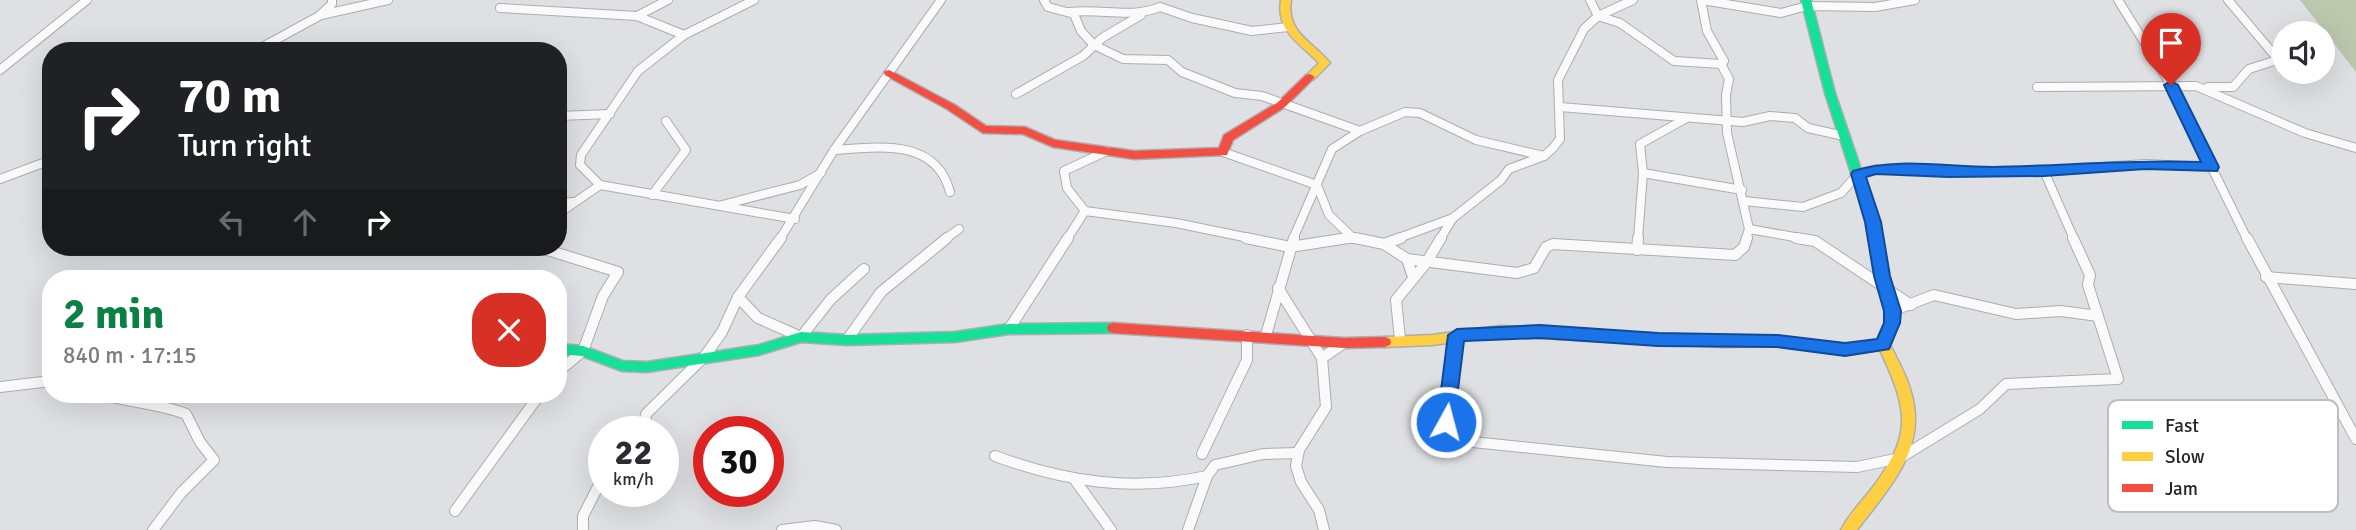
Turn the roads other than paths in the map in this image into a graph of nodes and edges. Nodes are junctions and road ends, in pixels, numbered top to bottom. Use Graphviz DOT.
graph roads {
  1 [pos="87,0"];
  2 [pos="332,0"];
  3 [pos="388,0"];
  4 [pos="668,0"];
  5 [pos="754,0"];
  6 [pos="941,0"];
  7 [pos="1044,0"];
  8 [pos="1286,0"];
  9 [pos="1590,0"];
  10 [pos="1633,0"];
  11 [pos="1702,0"];
  12 [pos="1915,0"];
  13 [pos="2118,0"];
  14 [pos="2228,0"];
  15 [pos="1806,3"];
  16 [pos="500,8"];
  17 [pos="1069,12"];
  18 [pos="1141,15"];
  19 [pos="319,16"];
  20 [pos="636,16"];
  21 [pos="1598,16"];
  22 [pos="1287,27"];
  23 [pos="684,35"];
  24 [pos="271,42"];
  25 [pos="1094,45"];
  26 [pos="1721,64"];
  27 [pos="0,70"];
  28 [pos="889,73"];
  29 [pos="2171,85"];
  30 [pos="2037,87"];
  31 [pos="2199,87"];
  32 [pos="1016,94"];
  33 [pos="1282,105"];
  34 [pos="1560,107"];
  35 [pos="610,114"];
  36 [pos="567,116"];
  37 [pos="1685,119"];
  38 [pos="666,121"];
  39 [pos="1726,121"];
  40 [pos="1360,131"];
  41 [pos="1844,136"];
  42 [pos="2356,148"];
  43 [pos="835,150"];
  44 [pos="1107,151"];
  45 [pos="1223,152"];
  46 [pos="1544,156"];
  47 [pos="42,163"];
  48 [pos="2211,167"];
  49 [pos="2044,171"];
  50 [pos="821,173"];
  51 [pos="1643,173"];
  52 [pos="1858,174"];
  53 [pos="0,179"];
  54 [pos="600,185"];
  55 [pos="1317,186"];
  56 [pos="1742,190"];
  57 [pos="950,192"];
  58 [pos="652,195"];
  59 [pos="742,201"];
  60 [pos="1744,201"];
  61 [pos="567,202"];
  62 [pos="573,202"];
  63 [pos="717,206"];
  64 [pos="567,207"];
  65 [pos="1085,211"];
  66 [pos="762,216"];
  67 [pos="1453,218"];
  68 [pos="795,219"];
  69 [pos="959,229"];
  70 [pos="1749,229"];
  71 [pos="1352,237"];
  72 [pos="1384,244"];
  73 [pos="1290,247"];
  74 [pos="1637,250"];
  75 [pos="567,256"];
  76 [pos="1407,259"];
  77 [pos="1426,263"];
  78 [pos="864,269"];
  79 [pos="1413,277"];
  80 [pos="2266,277"];
  81 [pos="2356,285"];
  82 [pos="1278,288"];
  83 [pos="1887,288"];
  84 [pos="738,297"];
  85 [pos="1911,305"];
  86 [pos="1892,311"];
  87 [pos="2098,316"];
  88 [pos="1009,329"];
  89 [pos="1247,335"];
  90 [pos="1266,335"];
  91 [pos="1457,335"];
  92 [pos="801,337"];
  93 [pos="1400,339"];
  94 [pos="847,340"];
  95 [pos="1309,340"];
  96 [pos="1345,343"];
  97 [pos="1884,345"];
  98 [pos="567,350"];
  99 [pos="583,351"];
  100 [pos="705,356"];
  101 [pos="1322,358"];
  102 [pos="567,364"];
  103 [pos="42,382"];
  104 [pos="0,387"];
  105 [pos="2334,400"];
  106 [pos="144,403"];
  107 [pos="533,403"];
  108 [pos="2338,407"];
  109 [pos="646,416"];
  110 [pos="2356,439"];
  111 [pos="1298,453"];
  112 [pos="1202,454"];
  113 [pos="995,456"];
  114 [pos="1900,458"];
  115 [pos="1207,476"];
  116 [pos="1075,480"];
  117 [pos="588,506"];
  118 [pos="455,511"];
  119 [pos="153,530"];
  120 [pos="583,530"];
  121 [pos="782,530"];
  122 [pos="836,530"];
  123 [pos="1111,530"];
  124 [pos="1188,530"];
  125 [pos="1324,530"];
  126 [pos="1848,530"];
  1 -- 27 [label="street"];
  2 -- 19 [label="street"];
  3 -- 19 [label="street"];
  4 -- 20 [label="street"];
  5 -- 23 [label="street"];
  6 -- 28 [label="street"];
  7 -- 17 [label="street"];
  8 -- 22 [label="street"];
  9 -- 21 [label="street"];
  10 -- 21 [label="street"];
  11 -- 15 [label="street"];
  11 -- 26 [label="street"];
  12 -- 15 [label="street"];
  13 -- 29 [label="street"];
  14 -- 31 [label="street"];
  15 -- 41 [label="street"];
  16 -- 20 [label="street"];
  17 -- 18 [label="street"];
  17 -- 25 [label="street"];
  18 -- 22 [label="street"];
  18 -- 25 [label="street"];
  19 -- 24 [label="street"];
  20 -- 23 [label="street"];
  21 -- 26 [label="street"];
  21 -- 34 [label="street"];
  22 -- 33 [label="street"];
  23 -- 35 [label="street"];
  25 -- 32 [label="street"];
  25 -- 33 [label="street"];
  26 -- 39 [label="street"];
  28 -- 43 [label="street"];
  28 -- 44 [label="street"];
  29 -- 30 [label="street"];
  29 -- 31 [label="street"];
  29 -- 48 [label="street"];
  31 -- 42 [label="street"];
  33 -- 40 [label="street"];
  33 -- 45 [label="street"];
  34 -- 37 [label="street"];
  34 -- 46 [label="street"];
  35 -- 36 [label="street"];
  35 -- 54 [label="street"];
  37 -- 39 [label="street"];
  37 -- 51 [label="street"];
  38 -- 58 [label="street"];
  39 -- 41 [label="street"];
  39 -- 56 [label="street"];
  40 -- 46 [label="street"];
  40 -- 55 [label="street"];
  41 -- 52 [label="street"];
  43 -- 50 [label="street"];
  43 -- 57 [label="street"];
  44 -- 45 [label="street"];
  44 -- 65 [label="street"];
  45 -- 55 [label="street"];
  46 -- 67 [label="street"];
  47 -- 53 [label="street"];
  48 -- 49 [label="street"];
  48 -- 80 [label="street"];
  49 -- 52 [label="street"];
  49 -- 87 [label="street"];
  50 -- 59 [label="street"];
  50 -- 68 [label="street"];
  51 -- 56 [label="street"];
  51 -- 74 [label="street"];
  52 -- 60 [label="street"];
  52 -- 83 [label="street"];
  54 -- 58 [label="street"];
  54 -- 62 [label="street"];
  55 -- 71 [label="street"];
  55 -- 73 [label="street"];
  56 -- 60 [label="street"];
  58 -- 63 [label="street"];
  59 -- 63 [label="street"];
  59 -- 66 [label="street"];
  60 -- 70 [label="street"];
  61 -- 62 [label="street"];
  62 -- 64 [label="street"];
  63 -- 66 [label="street"];
  65 -- 73 [label="street"];
  65 -- 88 [label="street"];
  66 -- 68 [label="street"];
  67 -- 72 [label="street"];
  67 -- 77 [label="street"];
  68 -- 84 [label="street"];
  69 -- 94 [label="street"];
  70 -- 74 [label="street"];
  70 -- 83 [label="street"];
  71 -- 72 [label="street"];
  71 -- 73 [label="street"];
  72 -- 76 [label="street"];
  73 -- 82 [label="street"];
  74 -- 77 [label="street"];
  75 -- 99 [label="street"];
  76 -- 77 [label="street"];
  76 -- 79 [label="street"];
  77 -- 79 [label="street"];
  78 -- 92 [label="street"];
  79 -- 93 [label="street"];
  80 -- 81 [label="street"];
  80 -- 105 [label="street"];
  82 -- 90 [label="street"];
  82 -- 95 [label="street"];
  83 -- 85 [label="street"];
  83 -- 86 [label="street"];
  84 -- 92 [label="street"];
  84 -- 100 [label="street"];
  85 -- 86 [label="street"];
  85 -- 87 [label="street"];
  86 -- 97 [label="street"];
  87 -- 114 [label="street"];
  88 -- 89 [label="street"];
  88 -- 94 [label="street"];
  89 -- 90 [label="street"];
  89 -- 112 [label="street"];
  90 -- 95 [label="street"];
  91 -- 93 [label="street"];
  91 -- 97 [label="street"];
  91 -- 114 [label="street"];
  92 -- 94 [label="street"];
  92 -- 100 [label="street"];
  93 -- 96 [label="street"];
  95 -- 96 [label="street"];
  95 -- 101 [label="street"];
  96 -- 101 [label="street"];
  97 -- 114 [label="street"];
  98 -- 99 [label="street"];
  99 -- 100 [label="street"];
  99 -- 102 [label="street"];
  100 -- 109 [label="street"];
  101 -- 111 [label="street"];
  103 -- 104 [label="street"];
  106 -- 119 [label="street"];
  107 -- 118 [label="street"];
  108 -- 110 [label="street"];
  111 -- 115 [label="street"];
  111 -- 125 [label="street"];
  113 -- 116 [label="street"];
  114 -- 126 [label="street"];
  115 -- 116 [label="street"];
  115 -- 124 [label="street"];
  116 -- 123 [label="street"];
  117 -- 120 [label="street"];
  121 -- 122 [label="street"];
}
